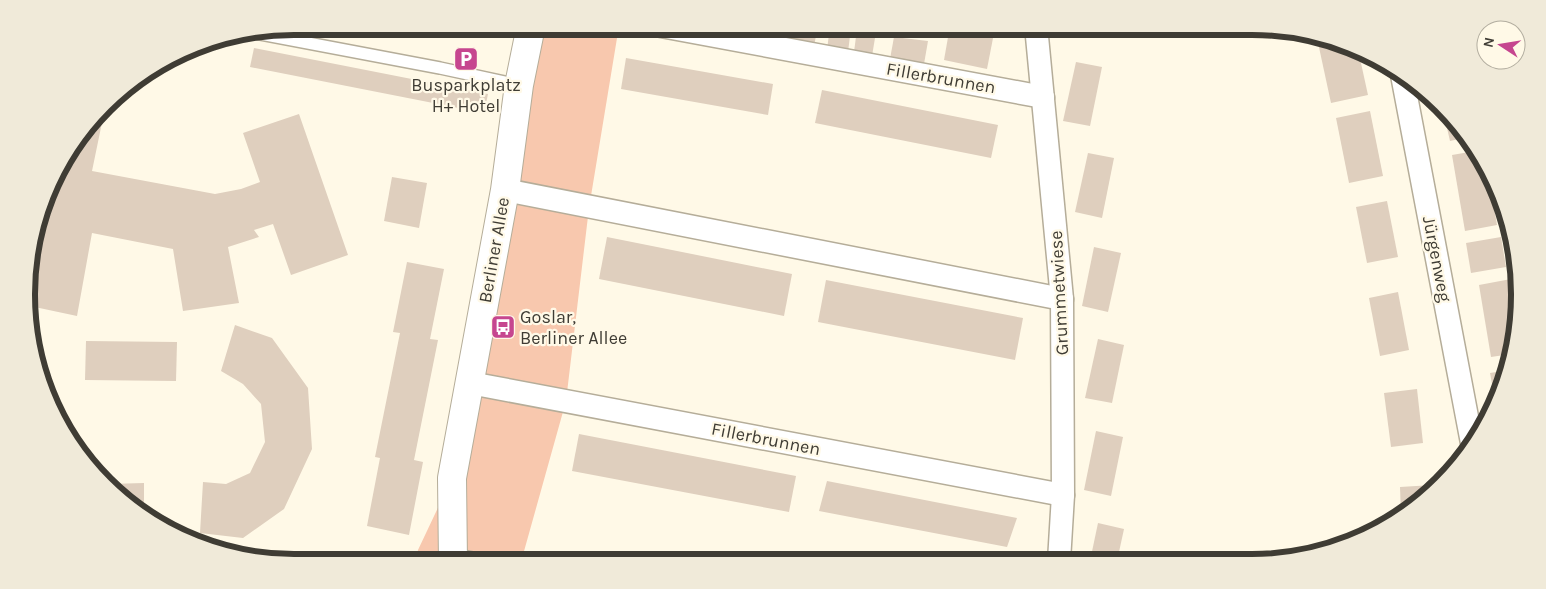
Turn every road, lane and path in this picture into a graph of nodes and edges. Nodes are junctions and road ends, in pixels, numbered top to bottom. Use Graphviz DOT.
graph roads {
  1 [pos="528,35"];
  2 [pos="709,35"];
  3 [pos="1037,35"];
  4 [pos="273,36"];
  5 [pos="519,85"];
  6 [pos="1404,85"];
  7 [pos="1043,97"];
  8 [pos="505,190"];
  9 [pos="1062,299"];
  10 [pos="470,383"];
  11 [pos="1470,434"];
  12 [pos="1063,495"];
  13 [pos="453,554"];
  14 [pos="1059,554"];
  1 -- 5 [label="street, Berliner Allee"];
  2 -- 7 [label="street, Fillerbrunnen"];
  3 -- 7 [label="street, Grummetwiese"];
  4 -- 5 [label="lane"];
  5 -- 8 [label="street, Berliner Allee"];
  6 -- 11 [label="street, Jürgenweg"];
  7 -- 9 [label="street, Grummetwiese"];
  8 -- 9 [label="street"];
  8 -- 10 [label="street, Berliner Allee"];
  9 -- 12 [label="street, Grummetwiese"];
  10 -- 12 [label="street, Fillerbrunnen"];
  10 -- 13 [label="street, Berliner Allee"];
  12 -- 14 [label="street, Grummetwiese"];
}
